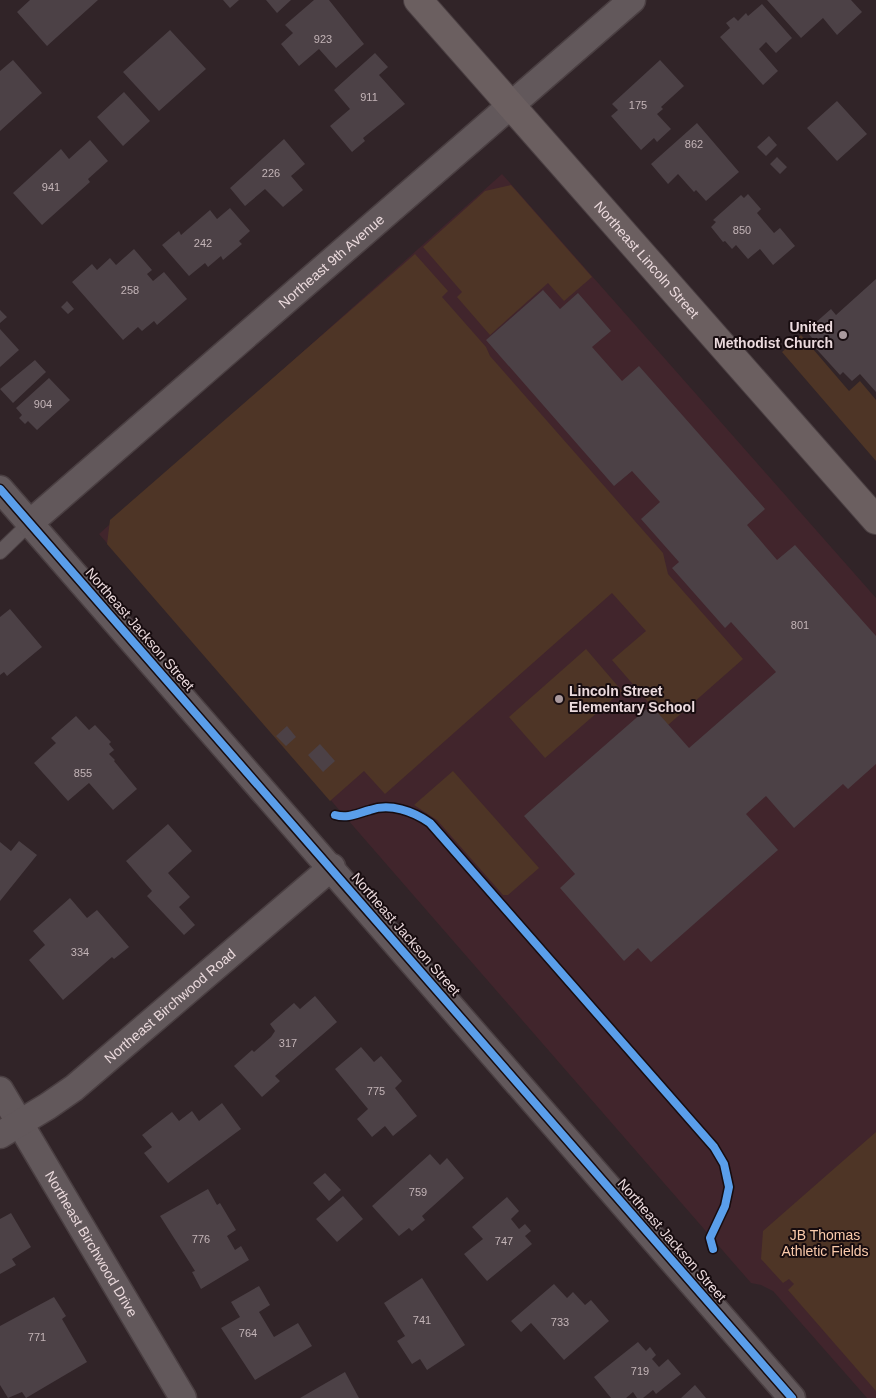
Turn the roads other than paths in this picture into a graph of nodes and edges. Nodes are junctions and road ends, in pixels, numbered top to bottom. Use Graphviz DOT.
graph roads {
  1 [pos="418,0"];
  2 [pos="632,0"];
  3 [pos="510,106"];
  4 [pos="0,489"];
  5 [pos="876,520"];
  6 [pos="30,523"];
  7 [pos="0,552"];
  8 [pos="332,867"];
  9 [pos="0,1090"];
  10 [pos="10,1129"];
  11 [pos="183,1398"];
  12 [pos="792,1398"];
  1 -- 3 [label="street, Northeast Lincoln Street"];
  2 -- 3 [label="street, Northeast 9th Avenue"];
  3 -- 5 [label="street, Northeast Lincoln Street"];
  3 -- 6 [label="street, Northeast 9th Avenue"];
  4 -- 6 [label="street, Northeast Jackson Street"];
  6 -- 7 [label="lane"];
  6 -- 8 [label="street, Northeast Jackson Street"];
  8 -- 10 [label="street, Northeast Birchwood Road"];
  8 -- 12 [label="street, Northeast Jackson Street"];
  9 -- 10 [label="street, Northeast Birchwood Drive"];
  10 -- 11 [label="street, Northeast Birchwood Drive"];
}
